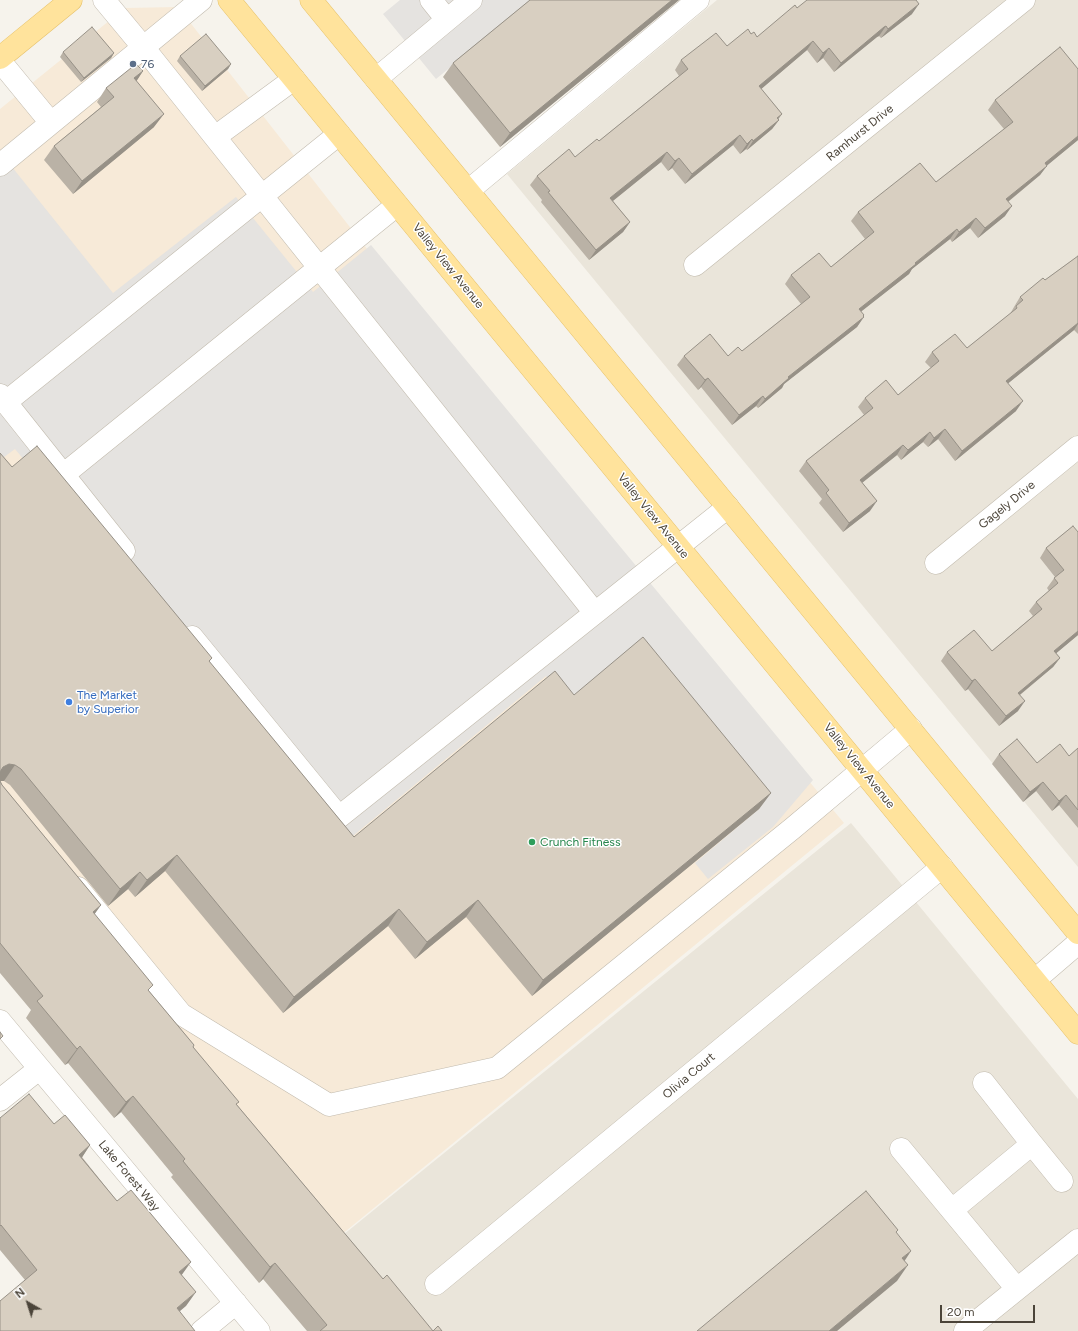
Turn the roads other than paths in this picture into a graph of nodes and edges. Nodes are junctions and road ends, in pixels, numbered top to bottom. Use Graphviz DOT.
graph roads {
  1 [pos="71,0"];
  2 [pos="104,0"];
  3 [pos="201,0"];
  4 [pos="229,0"];
  5 [pos="311,0"];
  6 [pos="431,0"];
  7 [pos="471,0"];
  8 [pos="698,0"];
  9 [pos="1024,0"];
  10 [pos="447,20"];
  11 [pos="143,47"];
  12 [pos="0,58"];
  13 [pos="0,61"];
  14 [pos="294,79"];
  15 [pos="376,79"];
  16 [pos="51,123"];
  17 [pos="339,134"];
  18 [pos="215,137"];
  19 [pos="0,165"];
  20 [pos="468,190"];
  21 [pos="262,196"];
  22 [pos="397,205"];
  23 [pos="696,265"];
  24 [pos="320,268"];
  25 [pos="3,399"];
  26 [pos="1078,447"];
  27 [pos="64,475"];
  28 [pos="728,507"];
  29 [pos="679,547"];
  30 [pos="936,563"];
  31 [pos="137,569"];
  32 [pos="595,613"];
  33 [pos="180,622"];
  34 [pos="911,729"];
  35 [pos="862,770"];
  36 [pos="942,867"];
  37 [pos="65,872"];
  38 [pos="1078,933"];
  39 [pos="1078,943"];
  40 [pos="1034,980"];
  41 [pos="0,1021"];
  42 [pos="1078,1033"];
  43 [pos="39,1069"];
  44 [pos="984,1083"];
  45 [pos="0,1100"];
  46 [pos="1032,1144"];
  47 [pos="901,1149"];
  48 [pos="1062,1180"];
  49 [pos="952,1210"];
  50 [pos="1078,1240"];
  51 [pos="436,1284"];
  52 [pos="1017,1289"];
  53 [pos="236,1303"];
  54 [pos="202,1331"];
  55 [pos="259,1331"];
  56 [pos="966,1331"];
  1 -- 12 [label="main road"];
  2 -- 11 [label="street"];
  3 -- 11 [label="street"];
  4 -- 14 [label="main road, Valley View Avenue"];
  5 -- 15 [label="main road"];
  6 -- 10 [label="street"];
  7 -- 10 [label="street"];
  8 -- 20 [label="street"];
  9 -- 23 [label="street, Ramhurst Drive"];
  10 -- 15 [label="street"];
  11 -- 16 [label="street"];
  11 -- 18 [label="street"];
  13 -- 16 [label="street"];
  14 -- 17 [label="main road, Valley View Avenue"];
  14 -- 18 [label="street"];
  15 -- 20 [label="main road"];
  16 -- 19 [label="street"];
  17 -- 21 [label="street"];
  17 -- 22 [label="main road, Valley View Avenue"];
  18 -- 21 [label="street"];
  20 -- 28 [label="main road"];
  21 -- 24 [label="street"];
  21 -- 25 [label="street"];
  22 -- 24 [label="street"];
  22 -- 29 [label="main road, Valley View Avenue"];
  24 -- 27 [label="street"];
  24 -- 32 [label="street"];
  25 -- 27 [label="street"];
  26 -- 30 [label="street, Gagely Drive"];
  27 -- 31 [label="street"];
  28 -- 29 [label="street"];
  28 -- 34 [label="main road"];
  29 -- 32 [label="street"];
  29 -- 35 [label="main road, Valley View Avenue"];
  32 -- 33 [label="street"];
  34 -- 35 [label="street"];
  34 -- 38 [label="main road"];
  35 -- 36 [label="main road, Valley View Avenue"];
  35 -- 37 [label="street"];
  36 -- 40 [label="main road, Valley View Avenue"];
  36 -- 51 [label="street, Olivia Court"];
  39 -- 40 [label="street"];
  40 -- 42 [label="main road, Valley View Avenue"];
  41 -- 43 [label="street, Lake Forest Way"];
  43 -- 45 [label="street"];
  43 -- 53 [label="street, Lake Forest Way"];
  44 -- 46 [label="street"];
  46 -- 48 [label="street"];
  46 -- 49 [label="street"];
  47 -- 49 [label="street"];
  49 -- 52 [label="street"];
  50 -- 52 [label="street"];
  52 -- 56 [label="street"];
  53 -- 54 [label="street"];
  53 -- 55 [label="street, Lake Forest Way"];
}
